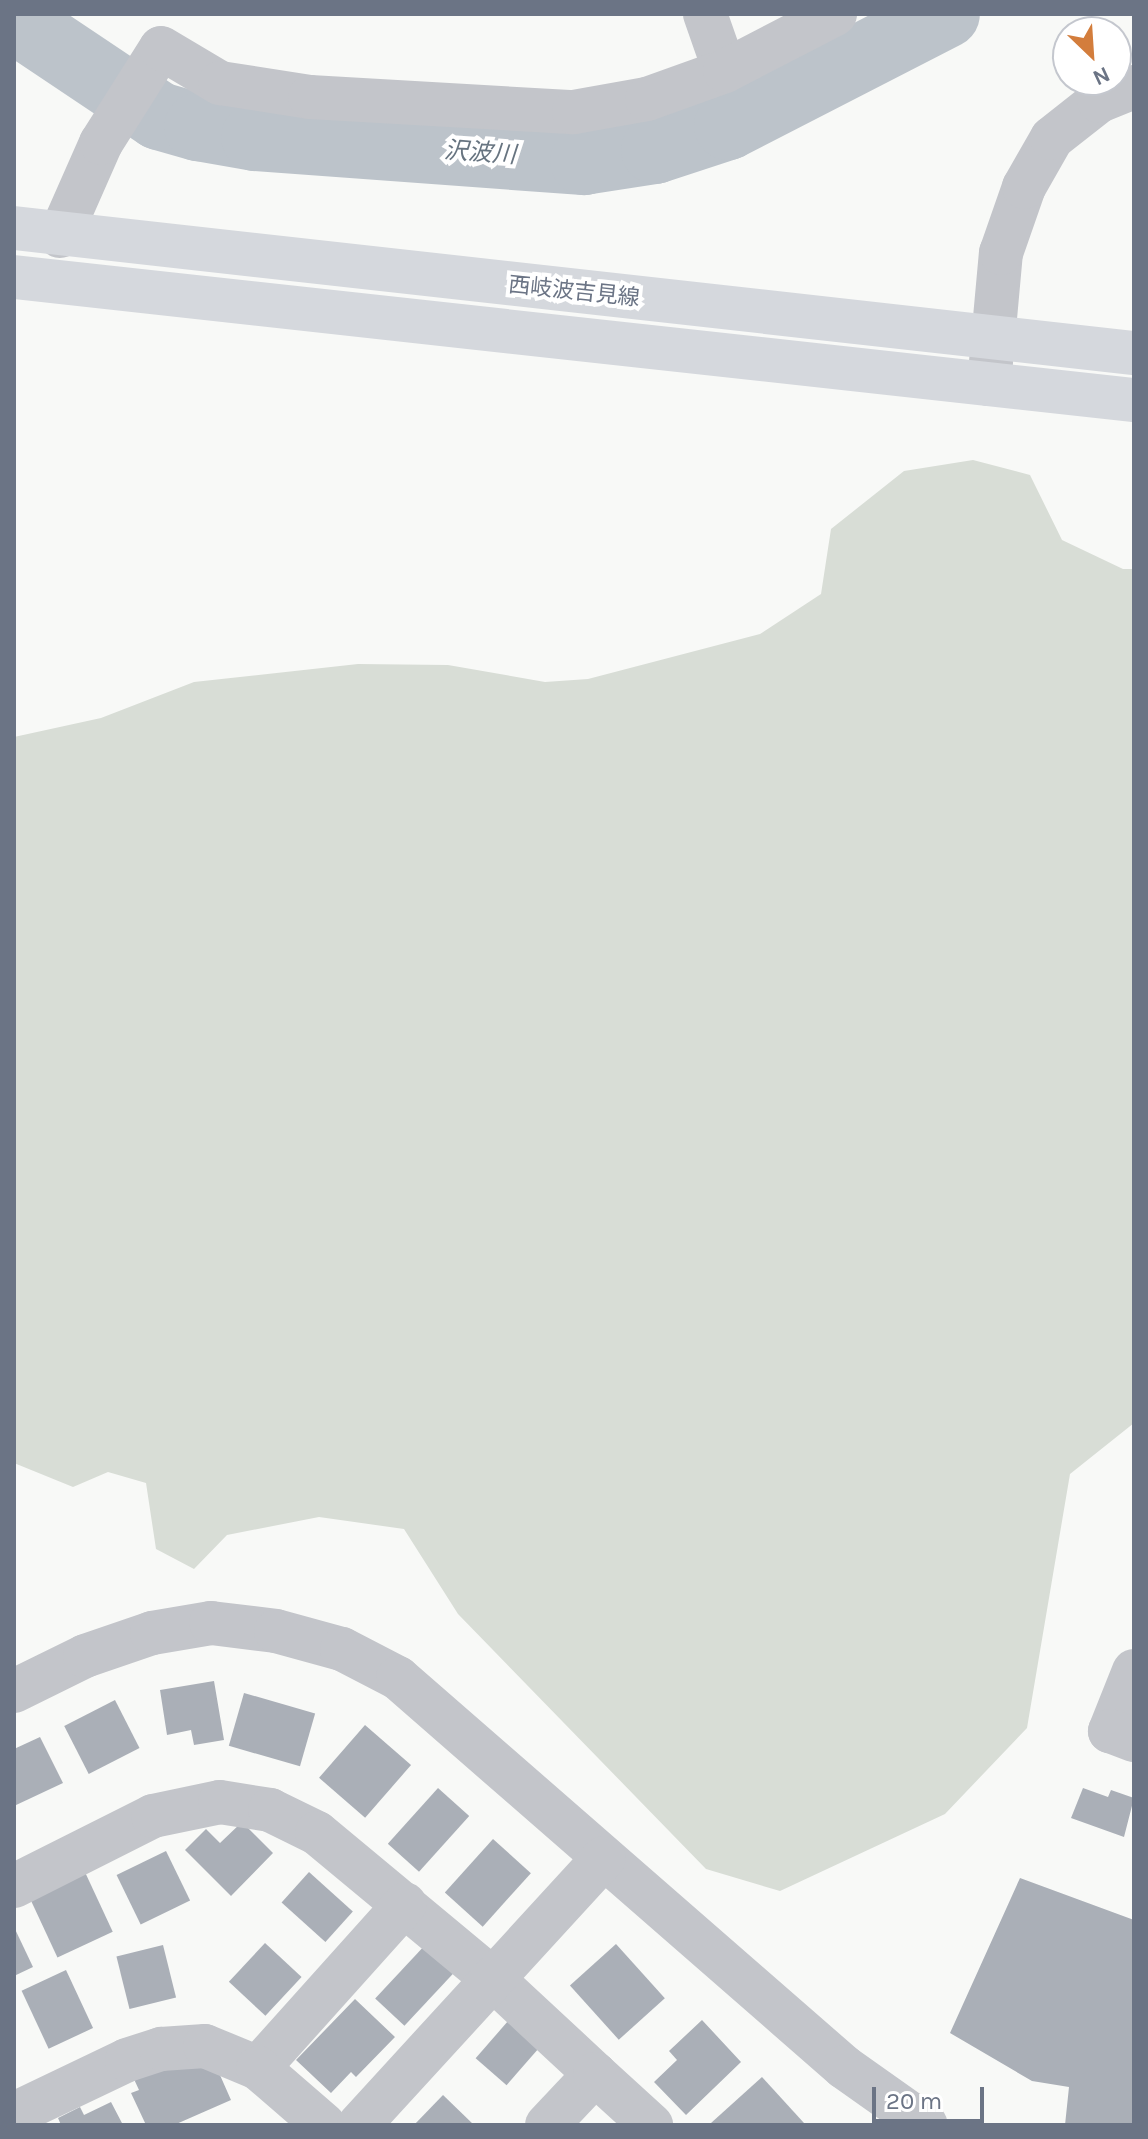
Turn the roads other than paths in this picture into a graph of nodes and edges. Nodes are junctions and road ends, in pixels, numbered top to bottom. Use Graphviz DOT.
graph roads {
  1 [pos="705,14"];
  2 [pos="835,14"];
  3 [pos="725,71"];
  4 [pos="1134,87"];
  5 [pos="14,228"];
  6 [pos="60,236"];
  7 [pos="14,277"];
  8 [pos="993,337"];
  9 [pos="1134,353"];
  10 [pos="989,384"];
  11 [pos="1134,400"];
  12 [pos="1134,1671"];
  13 [pos="17,1683"];
  14 [pos="1134,1740"];
  15 [pos="604,1858"];
  16 [pos="14,1886"];
  17 [pos="405,1904"];
  18 [pos="495,1981"];
  19 [pos="258,2068"];
  20 [pos="595,2074"];
  21 [pos="14,2114"];
  22 [pos="324,2125"];
  23 [pos="359,2125"];
  24 [pos="547,2125"];
  25 [pos="651,2125"];
  26 [pos="926,2125"];
  1 -- 3 [label="street"];
  2 -- 3 [label="street"];
  3 -- 6 [label="street"];
  4 -- 8 [label="street"];
  5 -- 6 [label="main road, 西岐波吉見線"];
  6 -- 8 [label="main road, 西岐波吉見線"];
  7 -- 10 [label="main road, 西岐波吉見線"];
  8 -- 9 [label="main road, 西岐波吉見線"];
  8 -- 10 [label="street"];
  10 -- 11 [label="main road, 西岐波吉見線"];
  12 -- 14 [label="street"];
  13 -- 15 [label="street"];
  15 -- 18 [label="street"];
  15 -- 26 [label="street"];
  16 -- 17 [label="street"];
  17 -- 18 [label="street"];
  17 -- 19 [label="street"];
  18 -- 20 [label="street"];
  18 -- 23 [label="street"];
  19 -- 21 [label="street"];
  19 -- 22 [label="street"];
  20 -- 24 [label="street"];
  20 -- 25 [label="street"];
}
